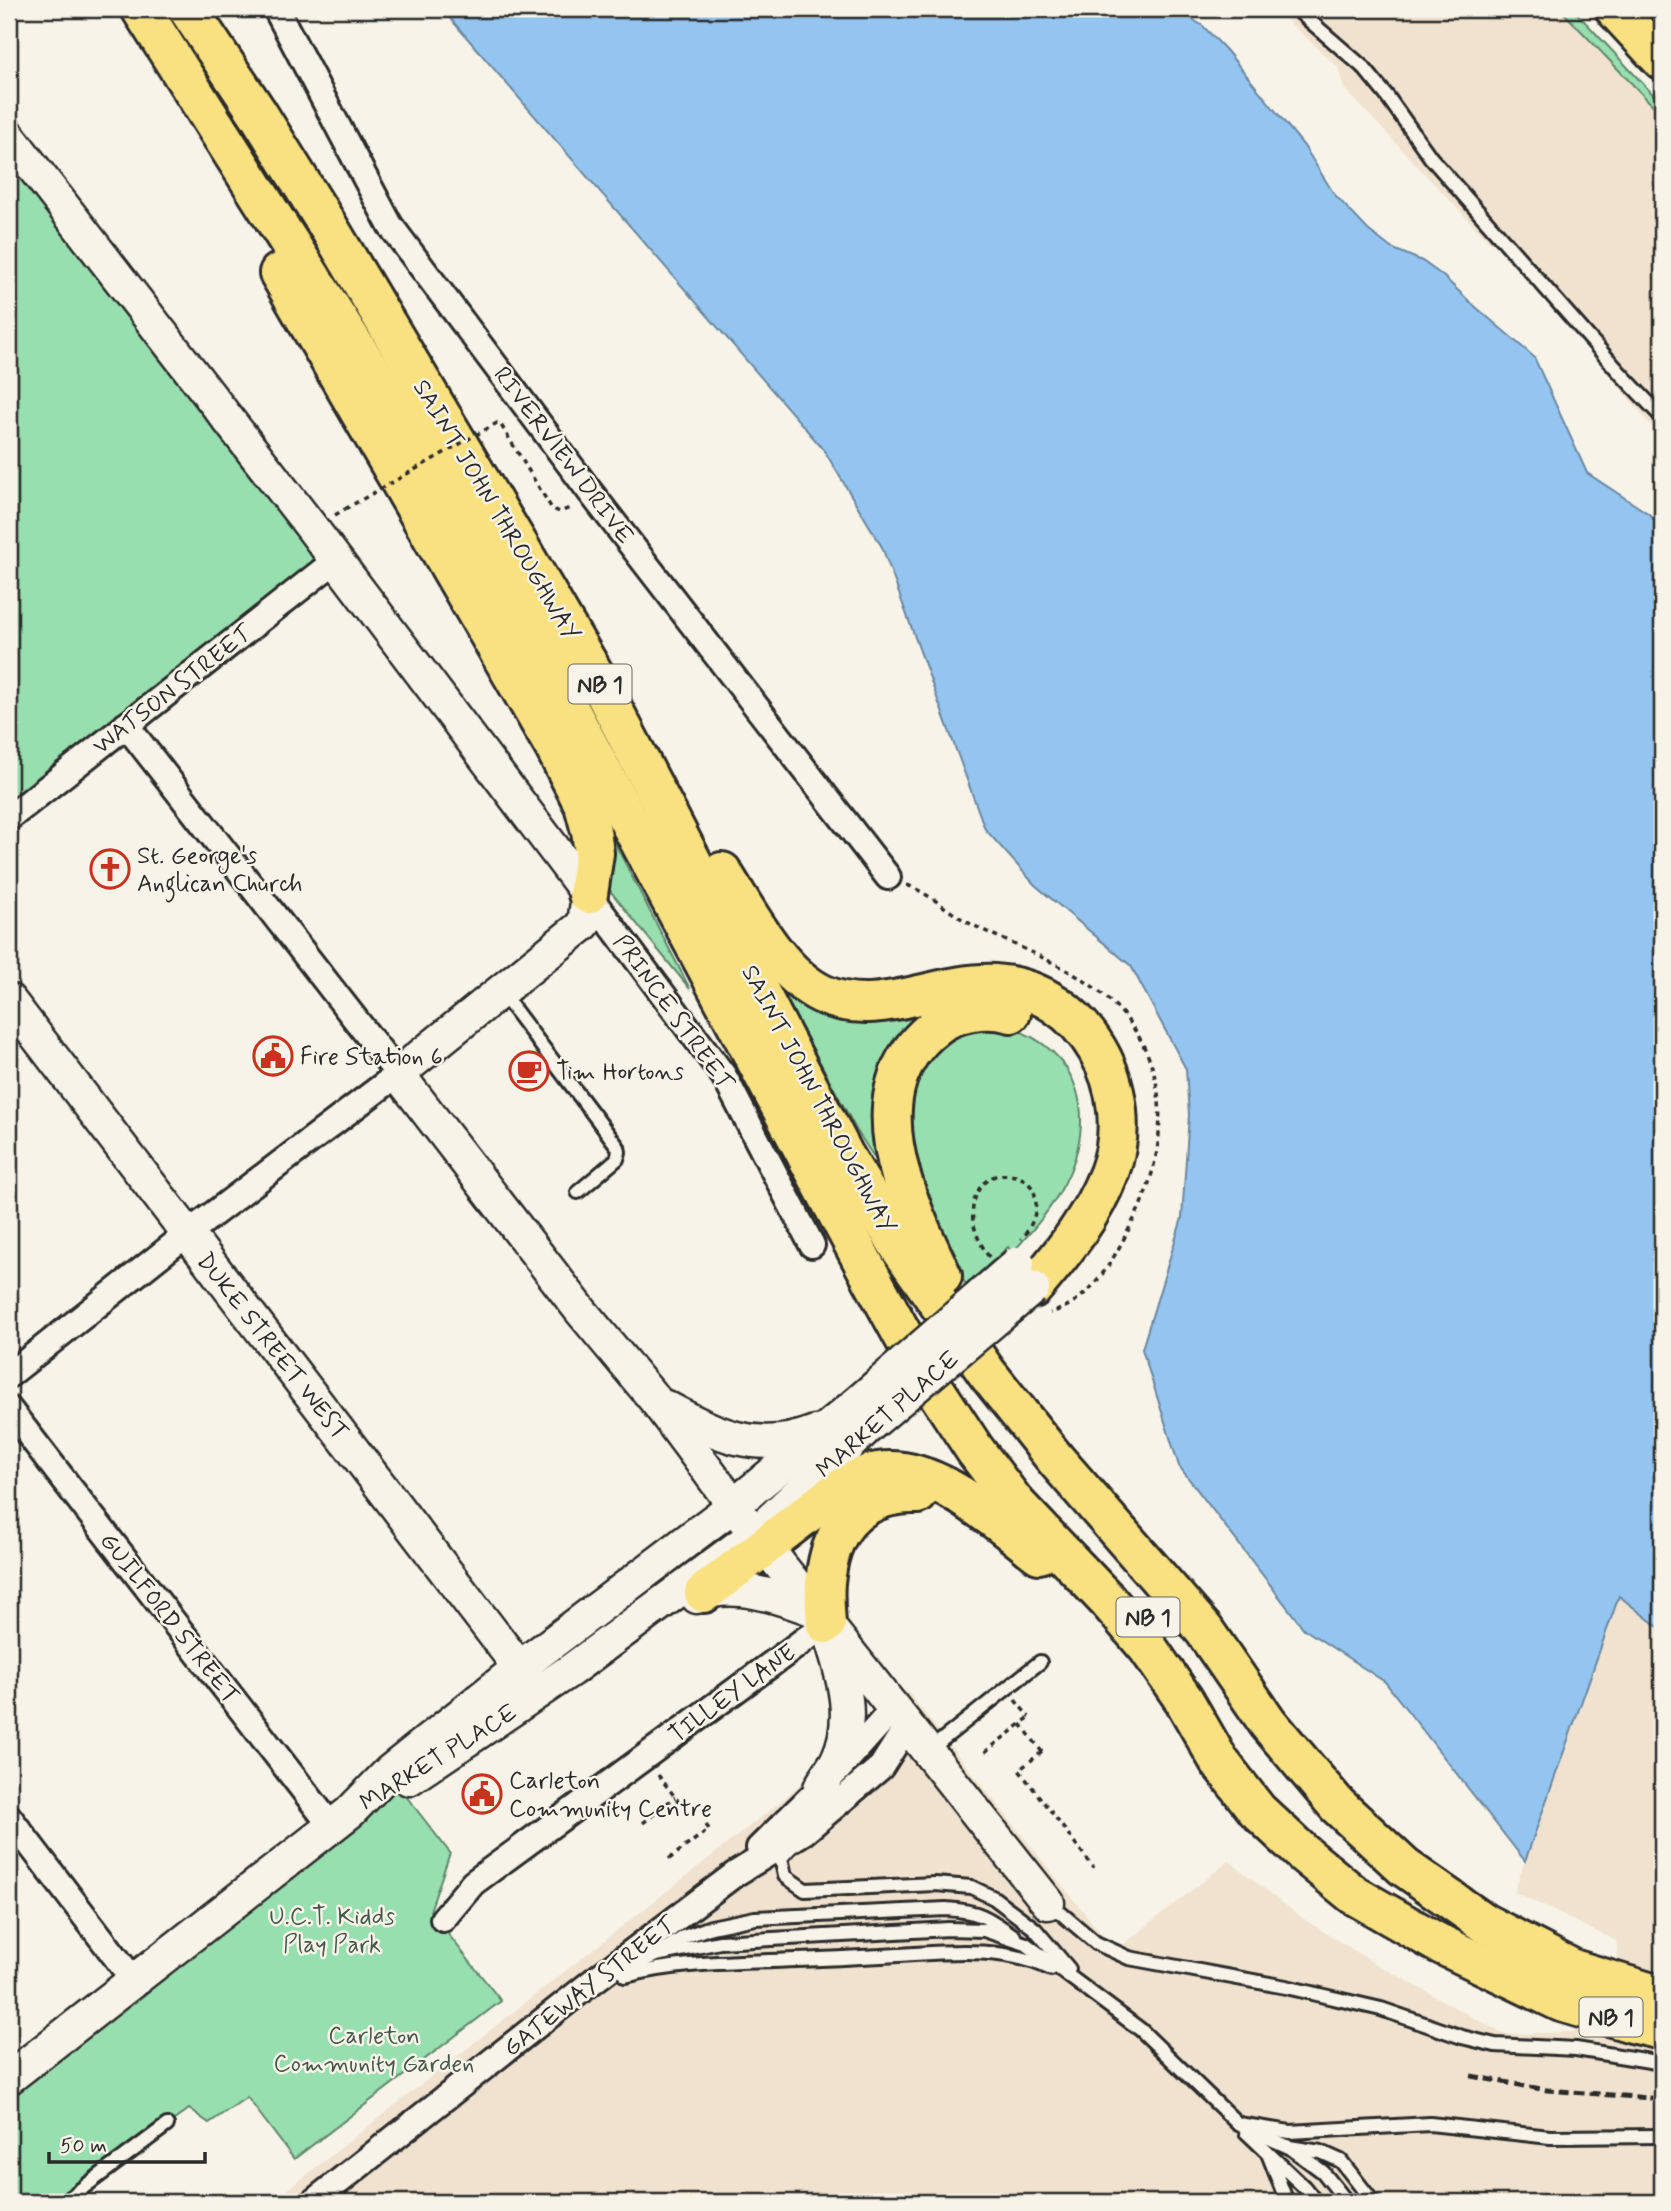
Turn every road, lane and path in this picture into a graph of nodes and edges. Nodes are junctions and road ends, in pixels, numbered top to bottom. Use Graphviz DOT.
graph roads {
  1 [pos="131,9"];
  2 [pos="141,9"];
  3 [pos="188,9"];
  4 [pos="276,9"];
  5 [pos="1296,9"];
  6 [pos="1615,9"];
  7 [pos="1662,60"];
  8 [pos="9,136"];
  9 [pos="1662,417"];
  10 [pos="345,509"];
  11 [pos="570,509"];
  12 [pos="336,560"];
  13 [pos="601,686"];
  14 [pos="126,725"];
  15 [pos="9,818"];
  16 [pos="888,877"];
  17 [pos="588,894"];
  18 [pos="500,992"];
  19 [pos="9,1000"];
  20 [pos="398,1074"];
  21 [pos="578,1192"];
  22 [pos="187,1234"];
  23 [pos="812,1245"];
  24 [pos="1021,1274"];
  25 [pos="872,1279"];
  26 [pos="987,1373"];
  27 [pos="9,1375"];
  28 [pos="656,1401"];
  29 [pos="9,1409"];
  30 [pos="864,1414"];
  31 [pos="826,1428"];
  32 [pos="971,1504"];
  33 [pos="733,1506"];
  34 [pos="760,1540"];
  35 [pos="704,1593"];
  36 [pos="820,1617"];
  37 [pos="1040,1662"];
  38 [pos="520,1667"];
  39 [pos="571,1670"];
  40 [pos="538,1692"];
  41 [pos="1031,1716"];
  42 [pos="900,1718"];
  43 [pos="1021,1724"];
  44 [pos="927,1752"];
  45 [pos="985,1752"];
  46 [pos="644,1757"];
  47 [pos="1219,1761"];
  48 [pos="820,1788"];
  49 [pos="675,1797"];
  50 [pos="679,1802"];
  51 [pos="9,1817"];
  52 [pos="341,1820"];
  53 [pos="643,1823"];
  54 [pos="706,1825"];
  55 [pos="804,1832"];
  56 [pos="669,1859"];
  57 [pos="1094,1868"];
  58 [pos="734,1874"];
  59 [pos="1048,1903"];
  60 [pos="443,1919"];
  61 [pos="1436,1942"];
  62 [pos="1026,1944"];
  63 [pos="656,1955"];
  64 [pos="134,1981"];
  65 [pos="1083,1985"];
  66 [pos="1567,1985"];
  67 [pos="588,1986"];
  68 [pos="1662,1996"];
  69 [pos="1662,2030"];
  70 [pos="1662,2063"];
  71 [pos="9,2078"];
  72 [pos="1238,2124"];
  73 [pos="167,2125"];
  74 [pos="1662,2136"];
  75 [pos="1289,2147"];
  76 [pos="1268,2153"];
  77 [pos="64,2202"];
  78 [pos="313,2202"];
  79 [pos="1287,2202"];
  80 [pos="1316,2202"];
  81 [pos="1347,2202"];
  82 [pos="1373,2202"];
  1 -- 17 [label="main road"];
  2 -- 25 [label="main road, SAINT JOHN THROUGHWAY / NB 1"];
  3 -- 13 [label="main road, SAINT JOHN THROUGHWAY / NB 1"];
  4 -- 16 [label="street, RIVERVIEW DRIVE"];
  5 -- 9 [label="lane"];
  6 -- 7 [label="main road"];
  8 -- 12 [label="street"];
  10 -- 11 [label="path, bridge"];
  12 -- 14 [label="street, WATSON STREET"];
  12 -- 17 [label="street"];
  13 -- 24 [label="main road"];
  13 -- 26 [label="main road, SAINT JOHN THROUGHWAY / NB 1"];
  14 -- 15 [label="street, WATSON STREET"];
  14 -- 20 [label="street"];
  16 -- 24 [label="path"];
  17 -- 18 [label="street"];
  17 -- 23 [label="street, PRINCE STREET"];
  18 -- 20 [label="street"];
  18 -- 21 [label="lane"];
  19 -- 22 [label="street, DUKE STREET WEST"];
  20 -- 22 [label="street"];
  20 -- 28 [label="street"];
  22 -- 27 [label="street"];
  22 -- 38 [label="street, DUKE STREET WEST"];
  24 -- 24 [label="path"];
  24 -- 26 [label="main road"];
  24 -- 30 [label="street, MARKET PLACE, bridge"];
  25 -- 47 [label="main road, SAINT JOHN THROUGHWAY / NB 1"];
  25 -- 61 [label="main road, SAINT JOHN THROUGHWAY / NB 1"];
  26 -- 66 [label="main road, SAINT JOHN THROUGHWAY / NB 1"];
  28 -- 31 [label="street"];
  28 -- 33 [label="street"];
  29 -- 52 [label="street, GUILFORD STREET"];
  30 -- 31 [label="street, MARKET PLACE"];
  30 -- 34 [label="street, MARKET PLACE"];
  31 -- 33 [label="street, MARKET PLACE"];
  32 -- 34 [label="main road"];
  32 -- 36 [label="main road"];
  32 -- 47 [label="main road"];
  33 -- 34 [label="street"];
  33 -- 38 [label="street, MARKET PLACE"];
  34 -- 35 [label="main road"];
  34 -- 36 [label="street"];
  34 -- 39 [label="street, MARKET PLACE"];
  35 -- 36 [label="street"];
  35 -- 39 [label="street"];
  36 -- 42 [label="street"];
  36 -- 46 [label="street, TILLEY LANE"];
  36 -- 48 [label="street"];
  37 -- 44 [label="lane"];
  38 -- 40 [label="street, DUKE STREET WEST"];
  38 -- 52 [label="street, MARKET PLACE"];
  39 -- 40 [label="street, MARKET PLACE"];
  40 -- 52 [label="street, MARKET PLACE"];
  41 -- 43 [label="path"];
  42 -- 44 [label="street"];
  42 -- 48 [label="street, GATEWAY STREET"];
  42 -- 55 [label="street, GATEWAY STREET"];
  43 -- 45 [label="path"];
  43 -- 57 [label="path"];
  44 -- 59 [label="street"];
  46 -- 49 [label="path"];
  46 -- 60 [label="street, TILLEY LANE"];
  47 -- 61 [label="main road, SAINT JOHN THROUGHWAY / NB 1"];
  48 -- 58 [label="street, GATEWAY STREET"];
  49 -- 50 [label="path"];
  49 -- 53 [label="path"];
  51 -- 64 [label="street"];
  52 -- 64 [label="street"];
  54 -- 56 [label="path"];
  55 -- 58 [label="street, GATEWAY STREET"];
  55 -- 65 [label="lane"];
  58 -- 67 [label="street, GATEWAY STREET"];
  59 -- 70 [label="lane"];
  61 -- 66 [label="main road, SAINT JOHN THROUGHWAY / NB 1"];
  62 -- 63 [label="lane"];
  62 -- 63 [label="lane"];
  62 -- 65 [label="lane"];
  63 -- 67 [label="lane"];
  64 -- 71 [label="street"];
  65 -- 67 [label="lane"];
  65 -- 72 [label="lane"];
  66 -- 68 [label="main road, SAINT JOHN THROUGHWAY / NB 1"];
  66 -- 69 [label="main road, SAINT JOHN THROUGHWAY / NB 1"];
  67 -- 78 [label="street, GATEWAY STREET"];
  72 -- 74 [label="lane"];
  72 -- 75 [label="lane"];
  72 -- 76 [label="lane"];
  73 -- 77 [label="lane"];
  75 -- 81 [label="lane"];
  75 -- 82 [label="lane"];
  76 -- 79 [label="lane"];
  76 -- 80 [label="lane"];
}
